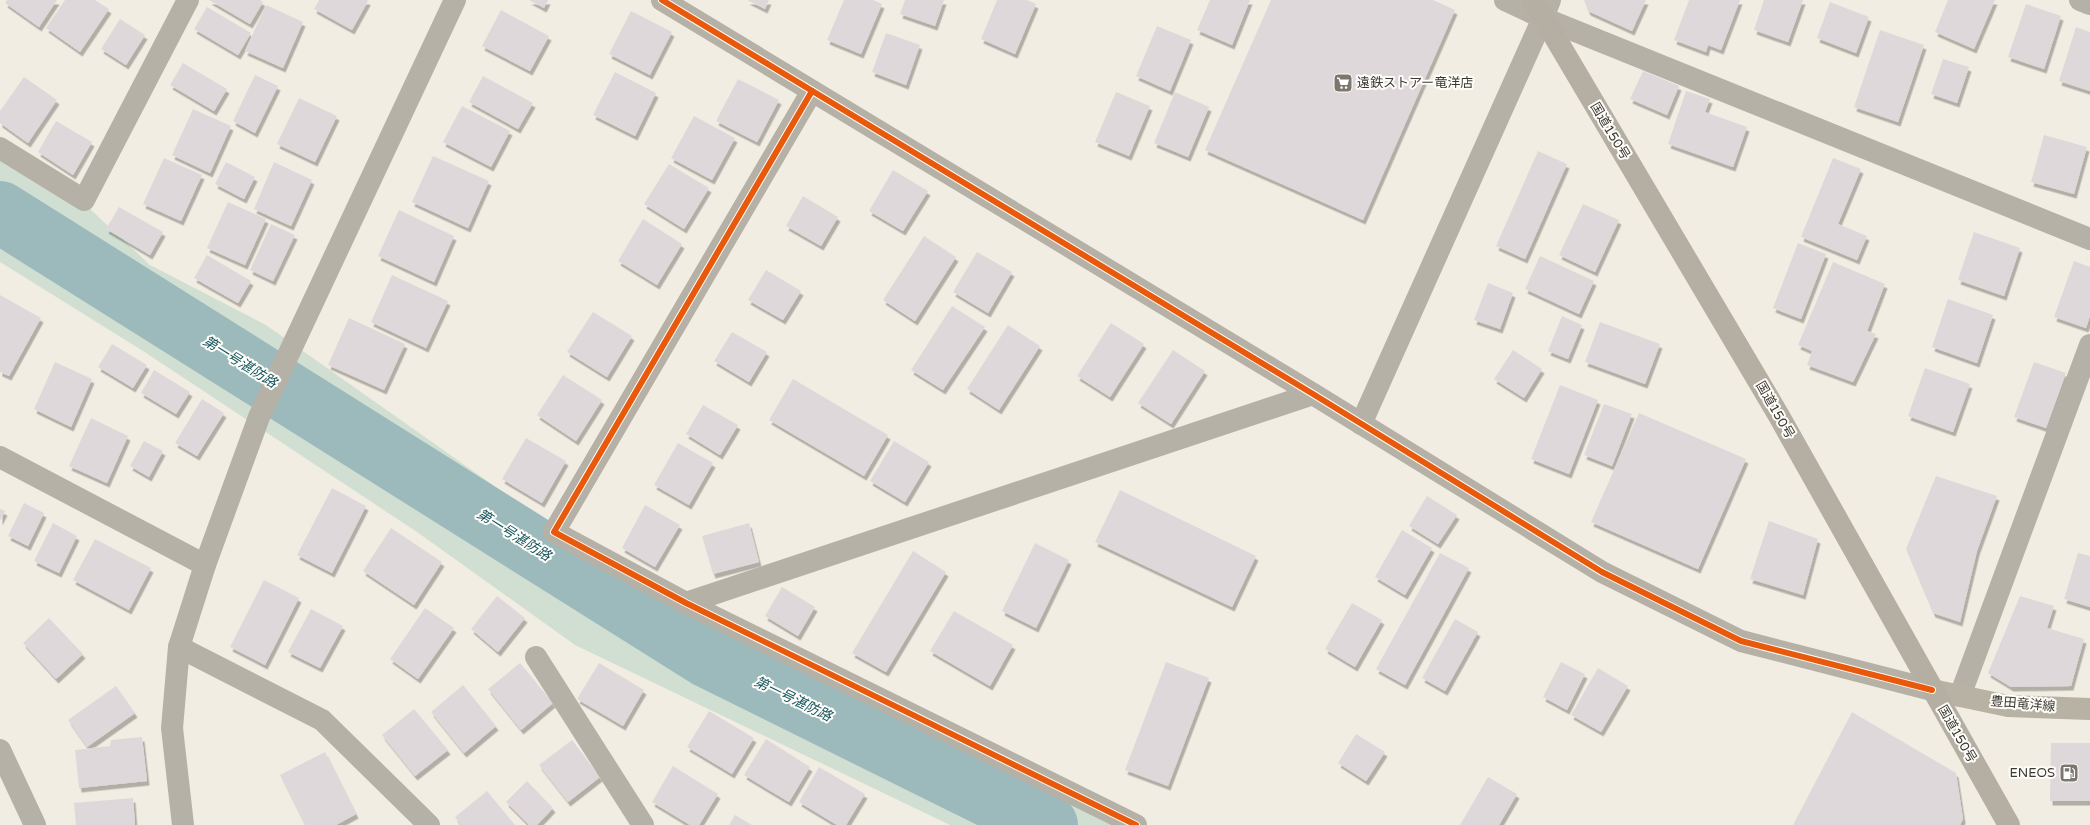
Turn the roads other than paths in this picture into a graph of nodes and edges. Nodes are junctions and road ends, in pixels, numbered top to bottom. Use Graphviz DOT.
graph roads {
  1 [pos="188,0"];
  2 [pos="455,0"];
  3 [pos="662,0"];
  4 [pos="1505,0"];
  5 [pos="2080,0"];
  6 [pos="2090,4"];
  7 [pos="1542,6"];
  8 [pos="812,90"];
  9 [pos="0,148"];
  10 [pos="2090,239"];
  11 [pos="2090,345"];
  12 [pos="1312,394"];
  13 [pos="1360,424"];
  14 [pos="0,457"];
  15 [pos="205,565"];
  16 [pos="686,603"];
  17 [pos="179,647"];
  18 [pos="536,657"];
  19 [pos="1932,690"];
  20 [pos="1960,696"];
  21 [pos="2090,709"];
  22 [pos="0,750"];
  23 [pos="35,825"];
  24 [pos="183,825"];
  25 [pos="429,825"];
  26 [pos="643,825"];
  27 [pos="1136,825"];
  28 [pos="2009,825"];
  1 -- 9 [label="street"];
  2 -- 15 [label="street"];
  3 -- 8 [label="street"];
  4 -- 7 [label="street"];
  5 -- 6 [label="street"];
  7 -- 10 [label="street"];
  7 -- 13 [label="street"];
  7 -- 19 [label="highway, 国道150号"];
  8 -- 12 [label="street"];
  8 -- 16 [label="street"];
  11 -- 20 [label="street"];
  12 -- 13 [label="street"];
  12 -- 16 [label="street"];
  13 -- 19 [label="street"];
  14 -- 15 [label="street"];
  15 -- 17 [label="street"];
  16 -- 27 [label="street"];
  17 -- 24 [label="street"];
  17 -- 25 [label="street"];
  18 -- 26 [label="street"];
  19 -- 20 [label="main road, 豊田竜洋線"];
  19 -- 28 [label="highway, 国道150号"];
  20 -- 21 [label="main road, 豊田竜洋線"];
  22 -- 23 [label="street"];
}
